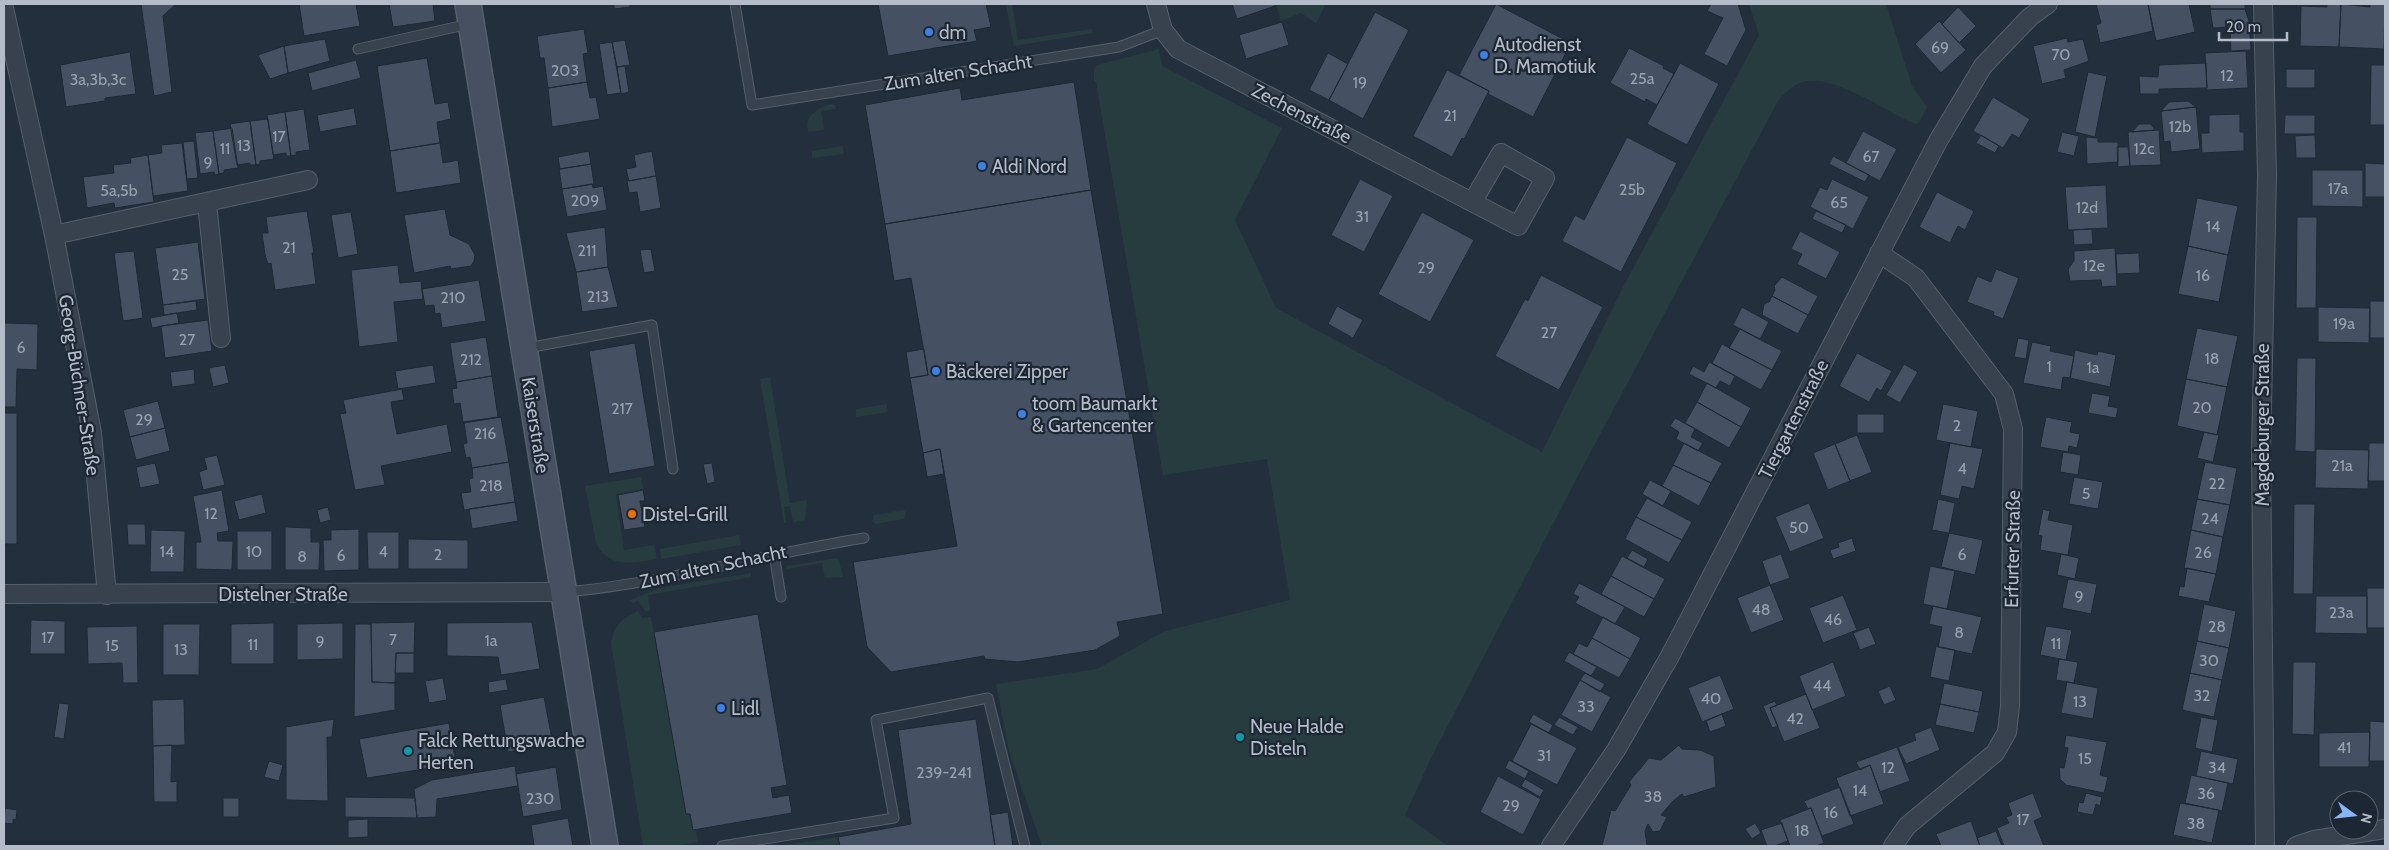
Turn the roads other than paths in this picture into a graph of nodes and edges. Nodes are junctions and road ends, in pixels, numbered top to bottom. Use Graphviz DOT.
graph roads {
  1 [pos="735,4"];
  2 [pos="1156,4"];
  3 [pos="2048,4"];
  4 [pos="2263,4"];
  5 [pos="4,8"];
  6 [pos="470,13"];
  7 [pos="1162,30"];
  8 [pos="358,49"];
  9 [pos="308,180"];
  10 [pos="1473,201"];
  11 [pos="207,203"];
  12 [pos="54,235"];
  13 [pos="1879,252"];
  14 [pos="221,338"];
  15 [pos="524,349"];
  16 [pos="673,469"];
  17 [pos="864,538"];
  18 [pos="774,554"];
  19 [pos="563,592"];
  20 [pos="4,594"];
  21 [pos="107,595"];
  22 [pos="781,597"];
  23 [pos="2385,829"];
  24 [pos="605,846"];
  25 [pos="722,846"];
  26 [pos="1025,846"];
  27 [pos="1551,846"];
  28 [pos="1893,846"];
  29 [pos="2265,846"];
  30 [pos="2296,846"];
  1 -- 7 [label="lane, Zum alten Schacht"];
  2 -- 7 [label="street, Zechenstraße"];
  3 -- 13 [label="street, Tiergartenstraße"];
  4 -- 29 [label="street, Magdeburger Straße"];
  5 -- 12 [label="street, Georg-Büchner-Straße"];
  6 -- 8 [label="lane"];
  6 -- 15 [label="main road, Kaiserstraße"];
  7 -- 10 [label="street, Zechenstraße"];
  9 -- 11 [label="street"];
  11 -- 12 [label="street"];
  11 -- 14 [label="street"];
  12 -- 21 [label="street, Georg-Büchner-Straße"];
  13 -- 27 [label="street, Tiergartenstraße"];
  13 -- 28 [label="street, Erfurter Straße"];
  15 -- 16 [label="lane"];
  15 -- 19 [label="main road, Kaiserstraße"];
  17 -- 18 [label="lane, Zum alten Schacht"];
  18 -- 19 [label="lane, Zum alten Schacht"];
  18 -- 22 [label="lane"];
  19 -- 21 [label="street, Distelner Straße"];
  19 -- 24 [label="main road, Kaiserstraße"];
  20 -- 21 [label="street, Distelner Straße"];
  23 -- 30 [label="street"];
  25 -- 26 [label="lane"];
}
